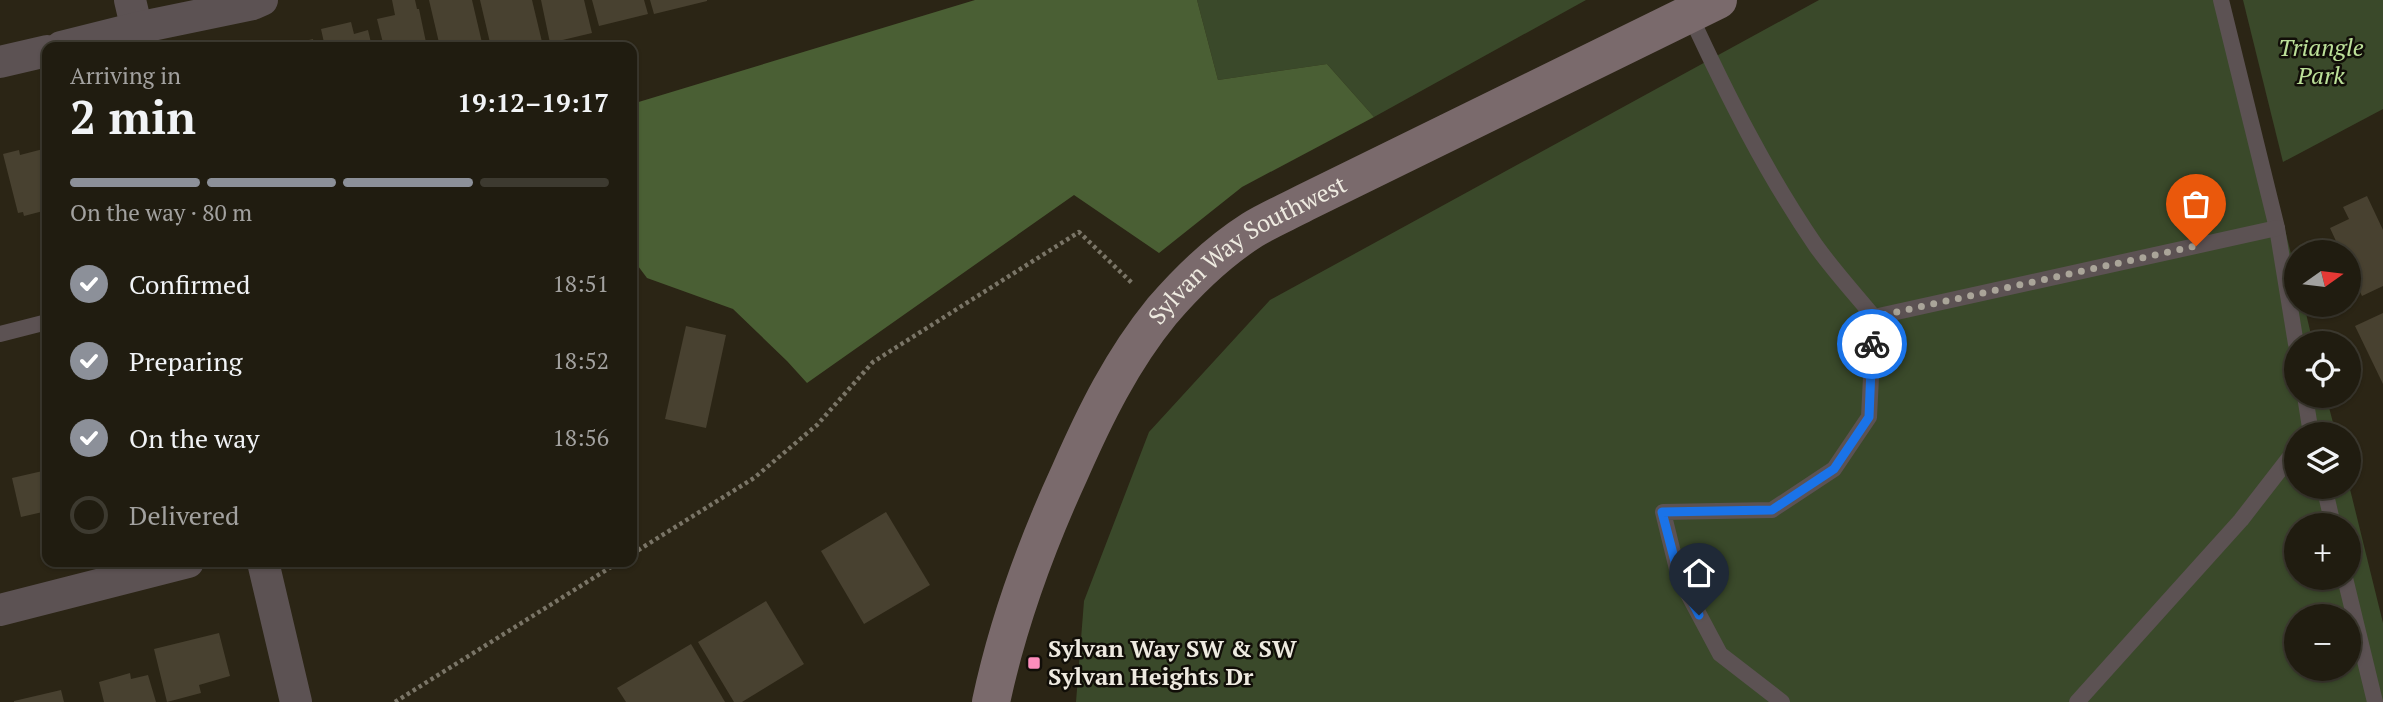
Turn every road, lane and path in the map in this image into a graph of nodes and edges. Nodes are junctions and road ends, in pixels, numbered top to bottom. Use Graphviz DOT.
graph roads {
  1 [pos="262,0"];
  2 [pos="2221,0"];
  3 [pos="1704,8"];
  4 [pos="136,25"];
  5 [pos="78,42"];
  6 [pos="42,52"];
  7 [pos="0,62"];
  8 [pos="2277,228"];
  9 [pos="1133,284"];
  10 [pos="1874,317"];
  11 [pos="42,324"];
  12 [pos="2294,331"];
  13 [pos="0,334"];
  14 [pos="2284,464"];
  15 [pos="637,551"];
  16 [pos="168,567"];
  17 [pos="264,567"];
  18 [pos="611,567"];
  19 [pos="2348,590"];
  20 [pos="0,610"];
  21 [pos="296,702"];
  22 [pos="395,702"];
  23 [pos="991,702"];
  24 [pos="1782,702"];
  25 [pos="2077,702"];
  26 [pos="2375,702"];
  1 -- 4 [label="street"];
  2 -- 8 [label="lane"];
  3 -- 10 [label="lane"];
  3 -- 23 [label="street, Sylvan Way Southwest"];
  4 -- 5 [label="street"];
  6 -- 7 [label="street"];
  8 -- 10 [label="lane"];
  8 -- 12 [label="lane"];
  9 -- 15 [label="path"];
  10 -- 24 [label="lane"];
  11 -- 13 [label="lane"];
  14 -- 25 [label="lane"];
  16 -- 20 [label="street"];
  17 -- 21 [label="street"];
  18 -- 22 [label="path"];
  19 -- 26 [label="lane"];
}
